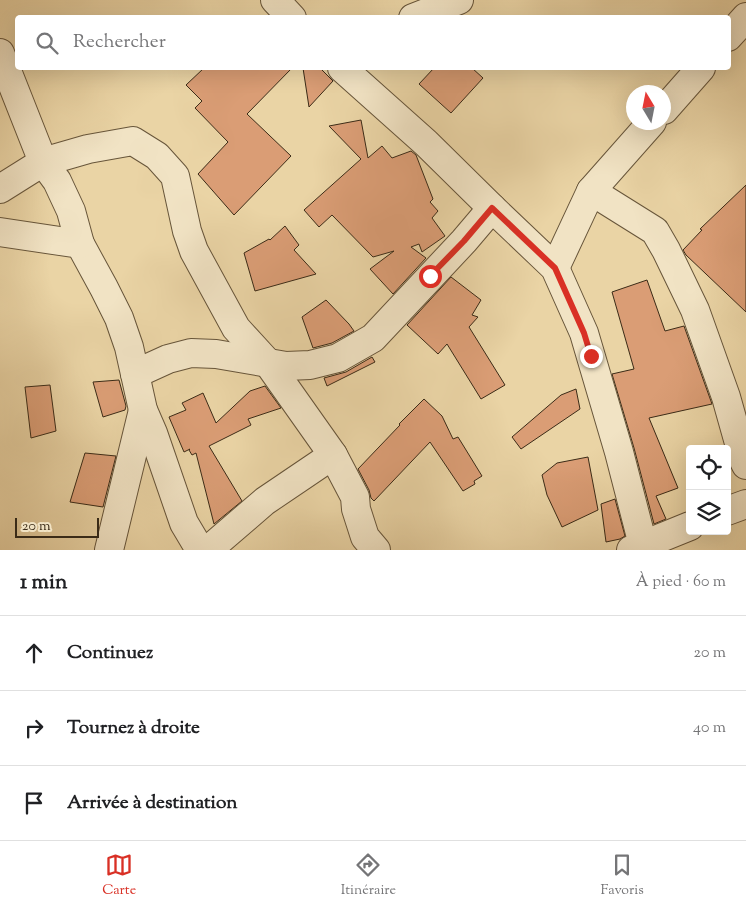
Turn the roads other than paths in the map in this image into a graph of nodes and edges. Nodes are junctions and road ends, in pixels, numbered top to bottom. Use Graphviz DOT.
graph roads {
  1 [pos="275,0"];
  2 [pos="459,0"];
  3 [pos="289,15"];
  4 [pos="421,15"];
  5 [pos="746,17"];
  6 [pos="731,33"];
  7 [pos="0,53"];
  8 [pos="344,70"];
  9 [pos="699,70"];
  10 [pos="671,102"];
  11 [pos="645,130"];
  12 [pos="43,162"];
  13 [pos="0,189"];
  14 [pos="591,191"];
  15 [pos="492,208"];
  16 [pos="0,232"];
  17 [pos="80,244"];
  18 [pos="555,268"];
  19 [pos="268,363"];
  20 [pos="135,374"];
  21 [pos="736,393"];
  22 [pos="143,410"];
  23 [pos="332,455"];
  24 [pos="746,465"];
  25 [pos="746,504"];
  26 [pos="731,510"];
  27 [pos="686,528"];
  28 [pos="637,547"];
  29 [pos="109,550"];
  30 [pos="200,550"];
  31 [pos="208,550"];
  32 [pos="376,550"];
  1 -- 3 [label="street"];
  2 -- 4 [label="street"];
  5 -- 6 [label="street"];
  7 -- 12 [label="street"];
  8 -- 15 [label="street"];
  9 -- 10 [label="street"];
  11 -- 14 [label="street"];
  12 -- 13 [label="street"];
  12 -- 17 [label="street"];
  12 -- 19 [label="street"];
  14 -- 18 [label="street"];
  14 -- 21 [label="street"];
  15 -- 18 [label="street"];
  15 -- 19 [label="street"];
  16 -- 17 [label="street"];
  17 -- 20 [label="street"];
  18 -- 28 [label="street"];
  19 -- 20 [label="street"];
  19 -- 23 [label="street"];
  20 -- 22 [label="street"];
  21 -- 24 [label="street"];
  22 -- 29 [label="street"];
  22 -- 30 [label="street"];
  23 -- 31 [label="street"];
  23 -- 32 [label="street"];
  25 -- 26 [label="street"];
  27 -- 28 [label="street"];
}
